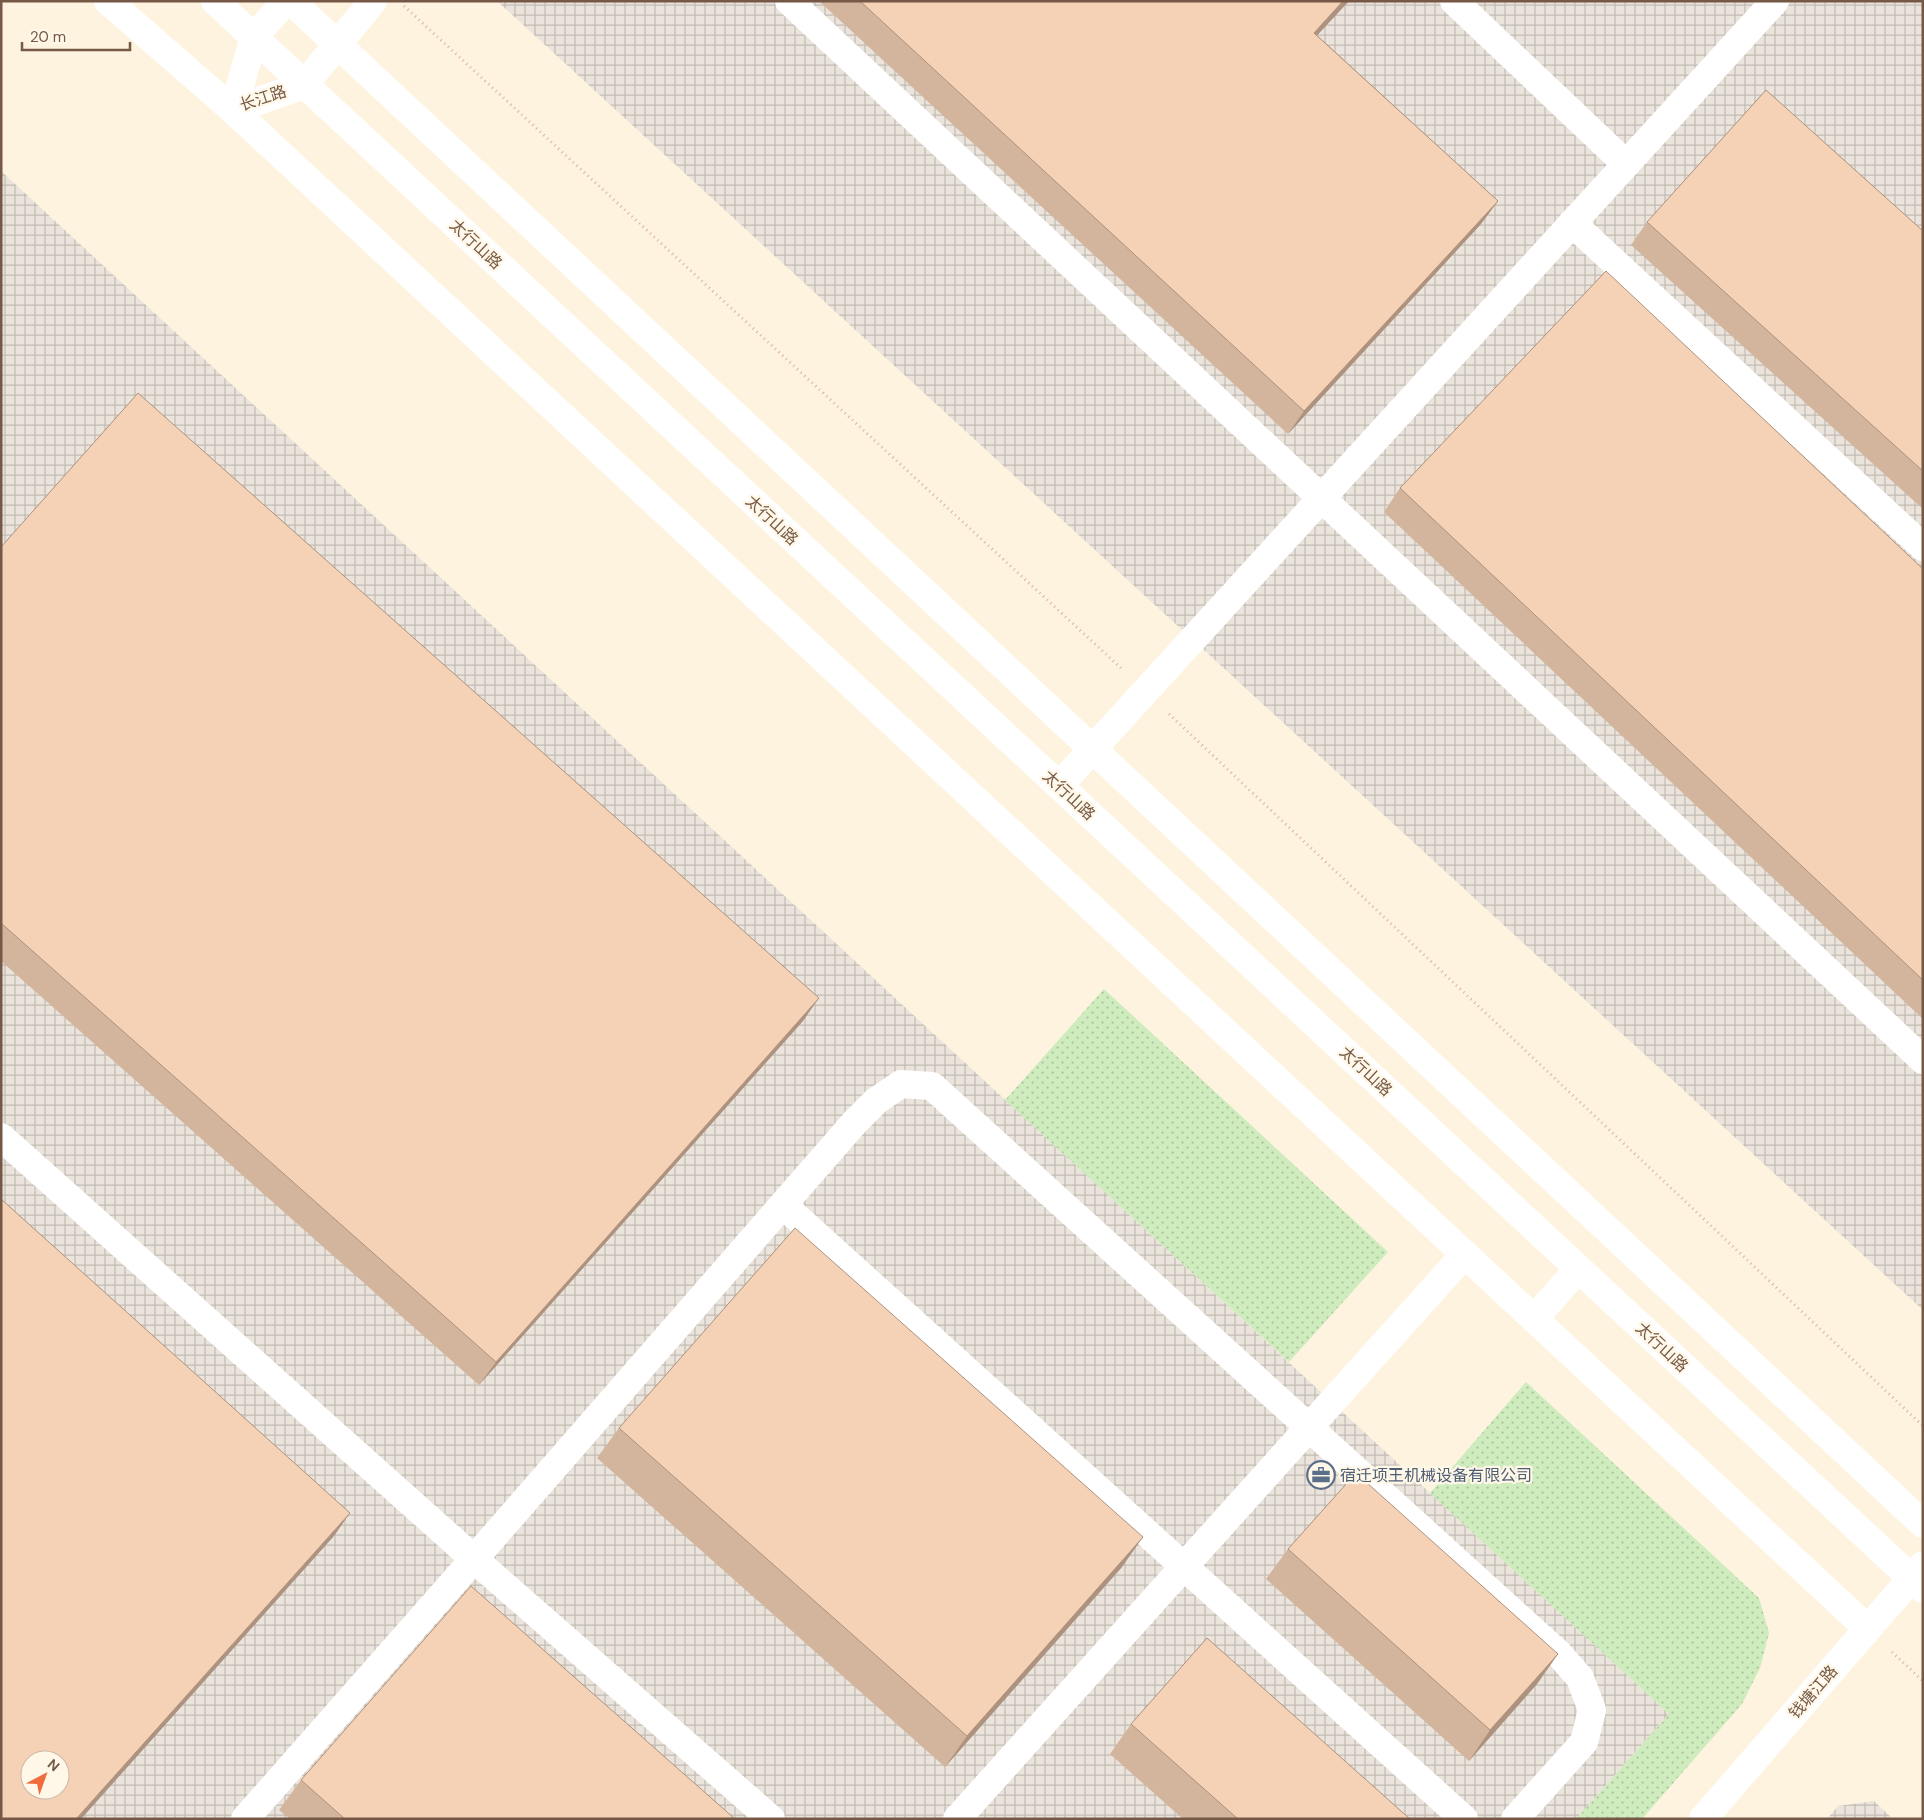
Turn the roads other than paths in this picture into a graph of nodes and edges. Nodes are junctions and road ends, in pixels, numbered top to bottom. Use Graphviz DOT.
graph roads {
  1 [pos="108,1"];
  2 [pos="215,1"];
  3 [pos="286,1"];
  4 [pos="291,1"];
  5 [pos="373,1"];
  6 [pos="789,1"];
  7 [pos="1454,1"];
  8 [pos="1775,1"];
  9 [pos="254,38"];
  10 [pos="338,44"];
  11 [pos="304,84"];
  12 [pos="234,110"];
  13 [pos="1626,164"];
  14 [pos="1572,224"];
  15 [pos="1321,498"];
  16 [pos="1923,548"];
  17 [pos="1092,749"];
  18 [pos="1058,786"];
  19 [pos="1923,1060"];
  20 [pos="1,1137"];
  21 [pos="783,1204"];
  22 [pos="1464,1255"];
  23 [pos="1578,1269"];
  24 [pos="1534,1319"];
  25 [pos="1309,1428"];
  26 [pos="1923,1524"];
  27 [pos="474,1559"];
  28 [pos="1184,1566"];
  29 [pos="1919,1578"];
  30 [pos="1868,1629"];
  31 [pos="245,1819"];
  32 [pos="771,1819"];
  33 [pos="956,1819"];
  34 [pos="1464,1819"];
  35 [pos="1515,1819"];
  36 [pos="1704,1819"];
  1 -- 12 [label="street"];
  2 -- 9 [label="street, 太行山路"];
  3 -- 9 [label="street, 长江路"];
  4 -- 10 [label="street"];
  5 -- 10 [label="street, 长江路"];
  6 -- 15 [label="street"];
  7 -- 13 [label="street"];
  8 -- 13 [label="street"];
  9 -- 11 [label="street, 太行山路"];
  9 -- 12 [label="street, 长江路"];
  10 -- 11 [label="street, 长江路"];
  10 -- 17 [label="street"];
  11 -- 12 [label="street, 长江路"];
  11 -- 18 [label="street, 太行山路"];
  12 -- 22 [label="street"];
  13 -- 14 [label="street"];
  14 -- 15 [label="street"];
  14 -- 16 [label="street"];
  15 -- 17 [label="street"];
  15 -- 19 [label="street"];
  17 -- 18 [label="street"];
  17 -- 26 [label="street"];
  18 -- 23 [label="street, 太行山路"];
  20 -- 27 [label="street"];
  21 -- 25 [label="street"];
  21 -- 27 [label="street"];
  21 -- 28 [label="street"];
  22 -- 24 [label="street"];
  22 -- 25 [label="street"];
  23 -- 24 [label="street"];
  23 -- 29 [label="street, 太行山路"];
  24 -- 30 [label="street"];
  25 -- 28 [label="street"];
  25 -- 35 [label="street"];
  27 -- 31 [label="street"];
  27 -- 32 [label="street"];
  28 -- 33 [label="street"];
  28 -- 34 [label="street"];
  29 -- 30 [label="street, 钱塘江路"];
  30 -- 36 [label="street, 钱塘江路"];
}
